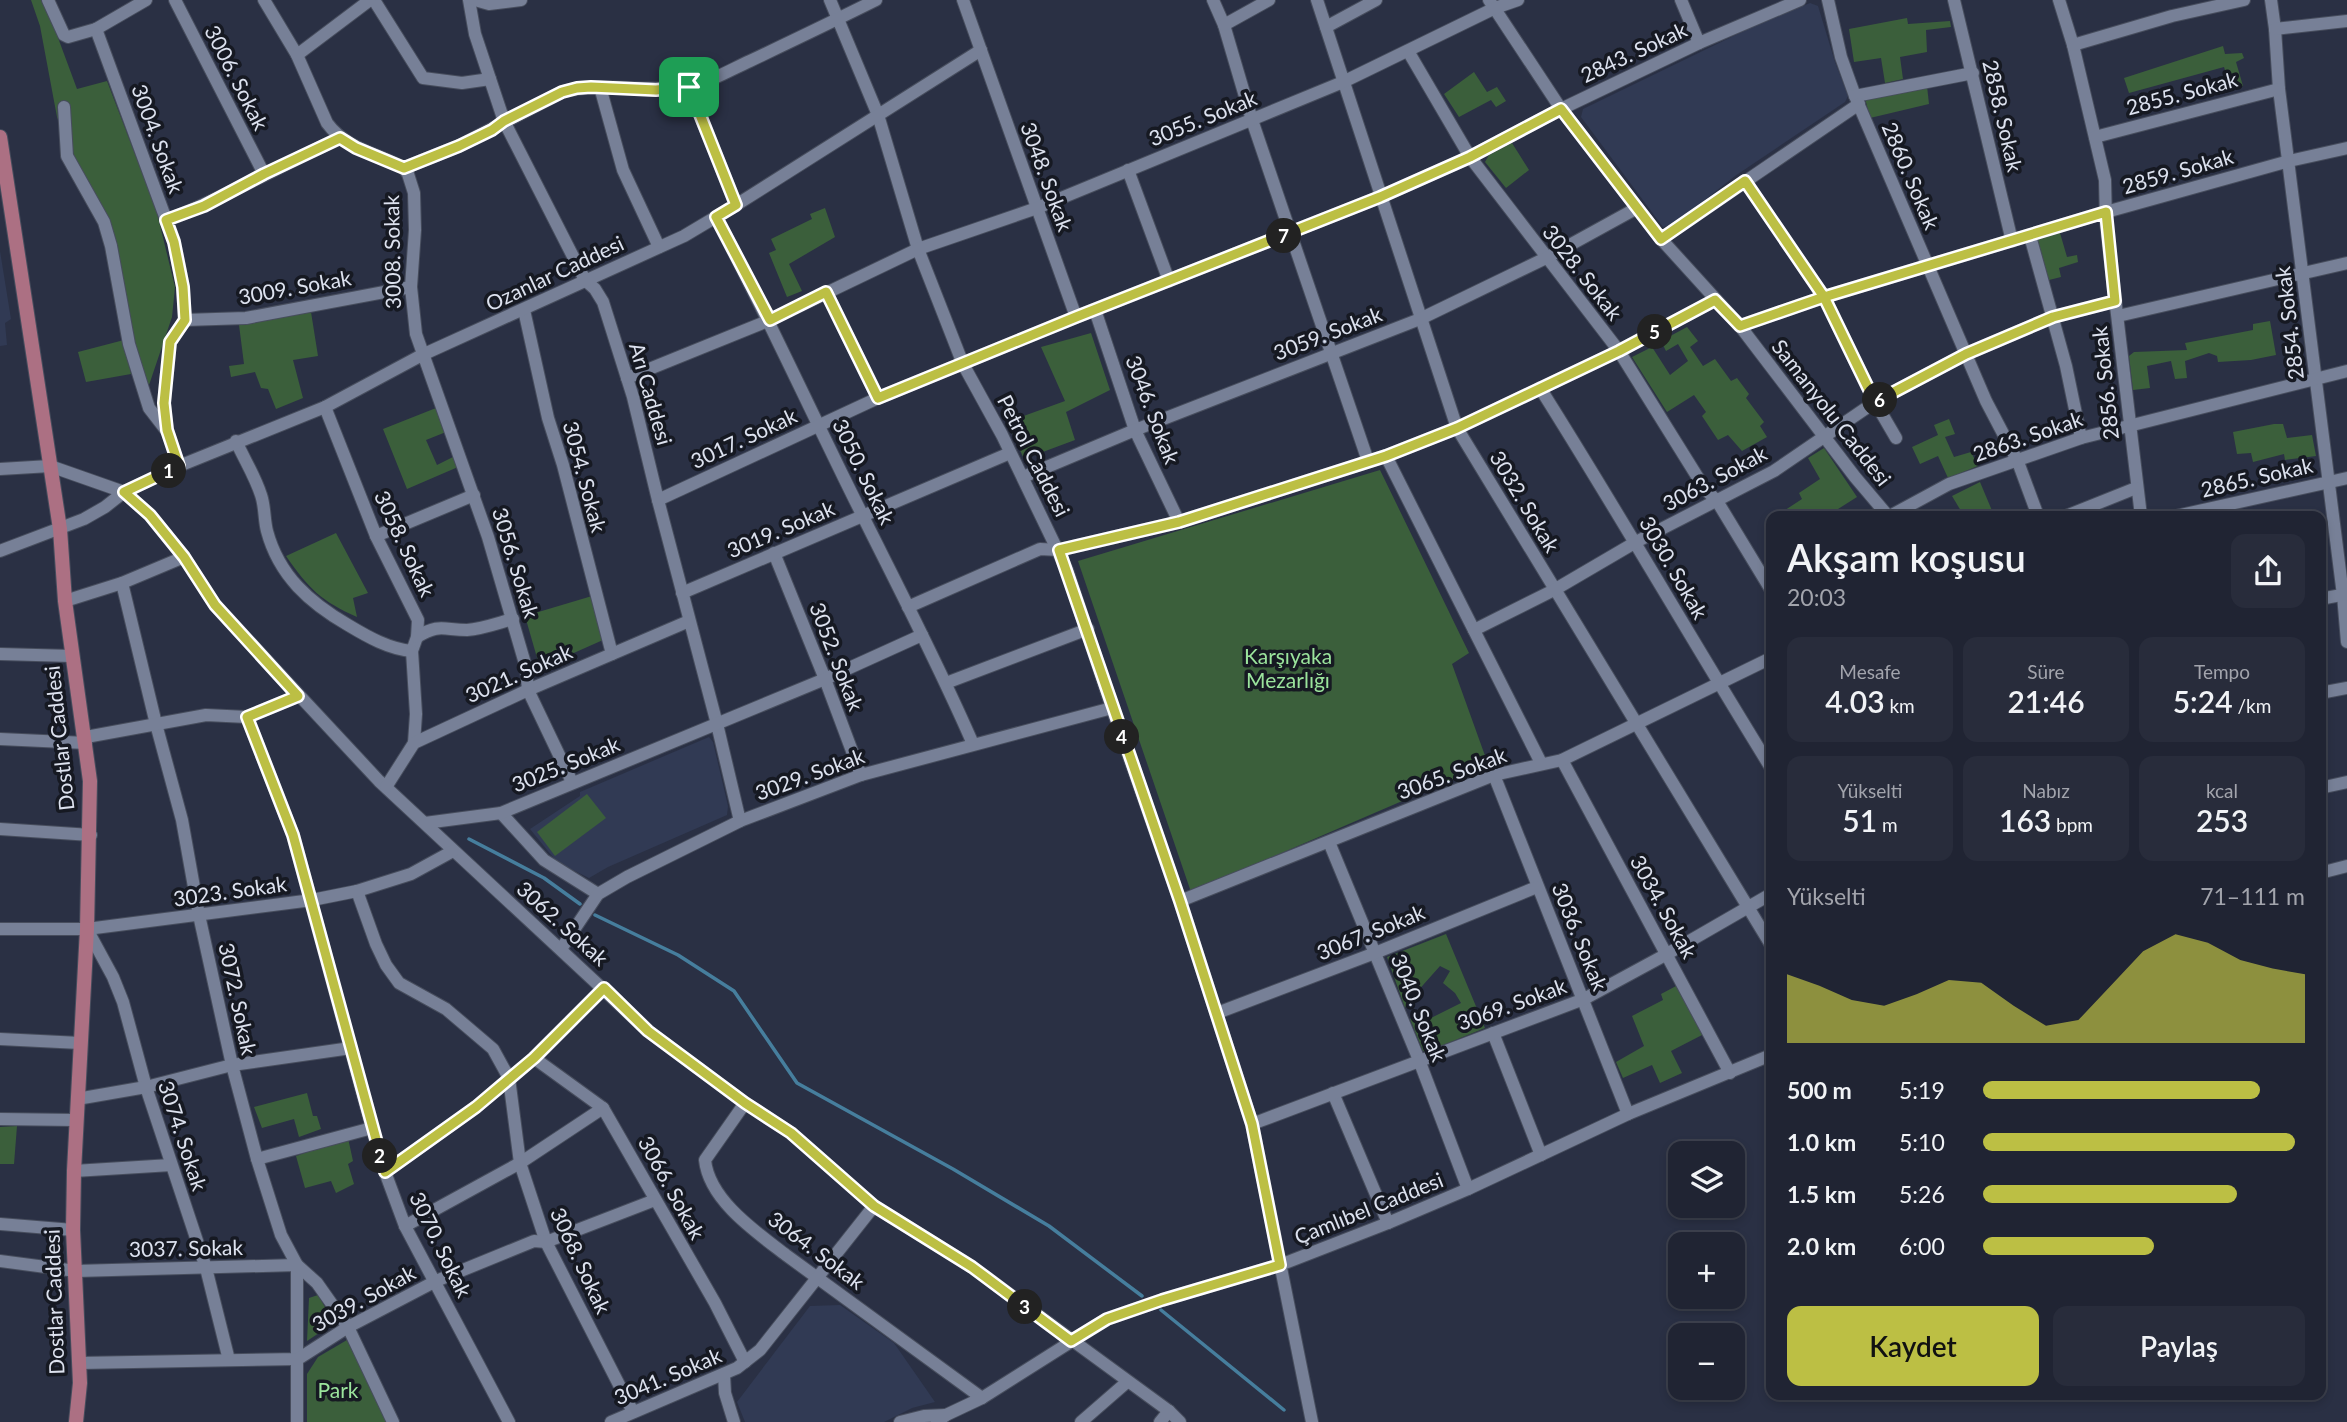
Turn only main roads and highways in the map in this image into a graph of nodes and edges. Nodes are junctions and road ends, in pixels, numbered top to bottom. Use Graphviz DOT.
graph roads {
  1 [pos="0,137"];
  2 [pos="1,155"];
  3 [pos="76,1422"];
  1 -- 2 [label="main road, Dostlar Caddesi"];
  2 -- 3 [label="main road, Dostlar Caddesi"];
}
